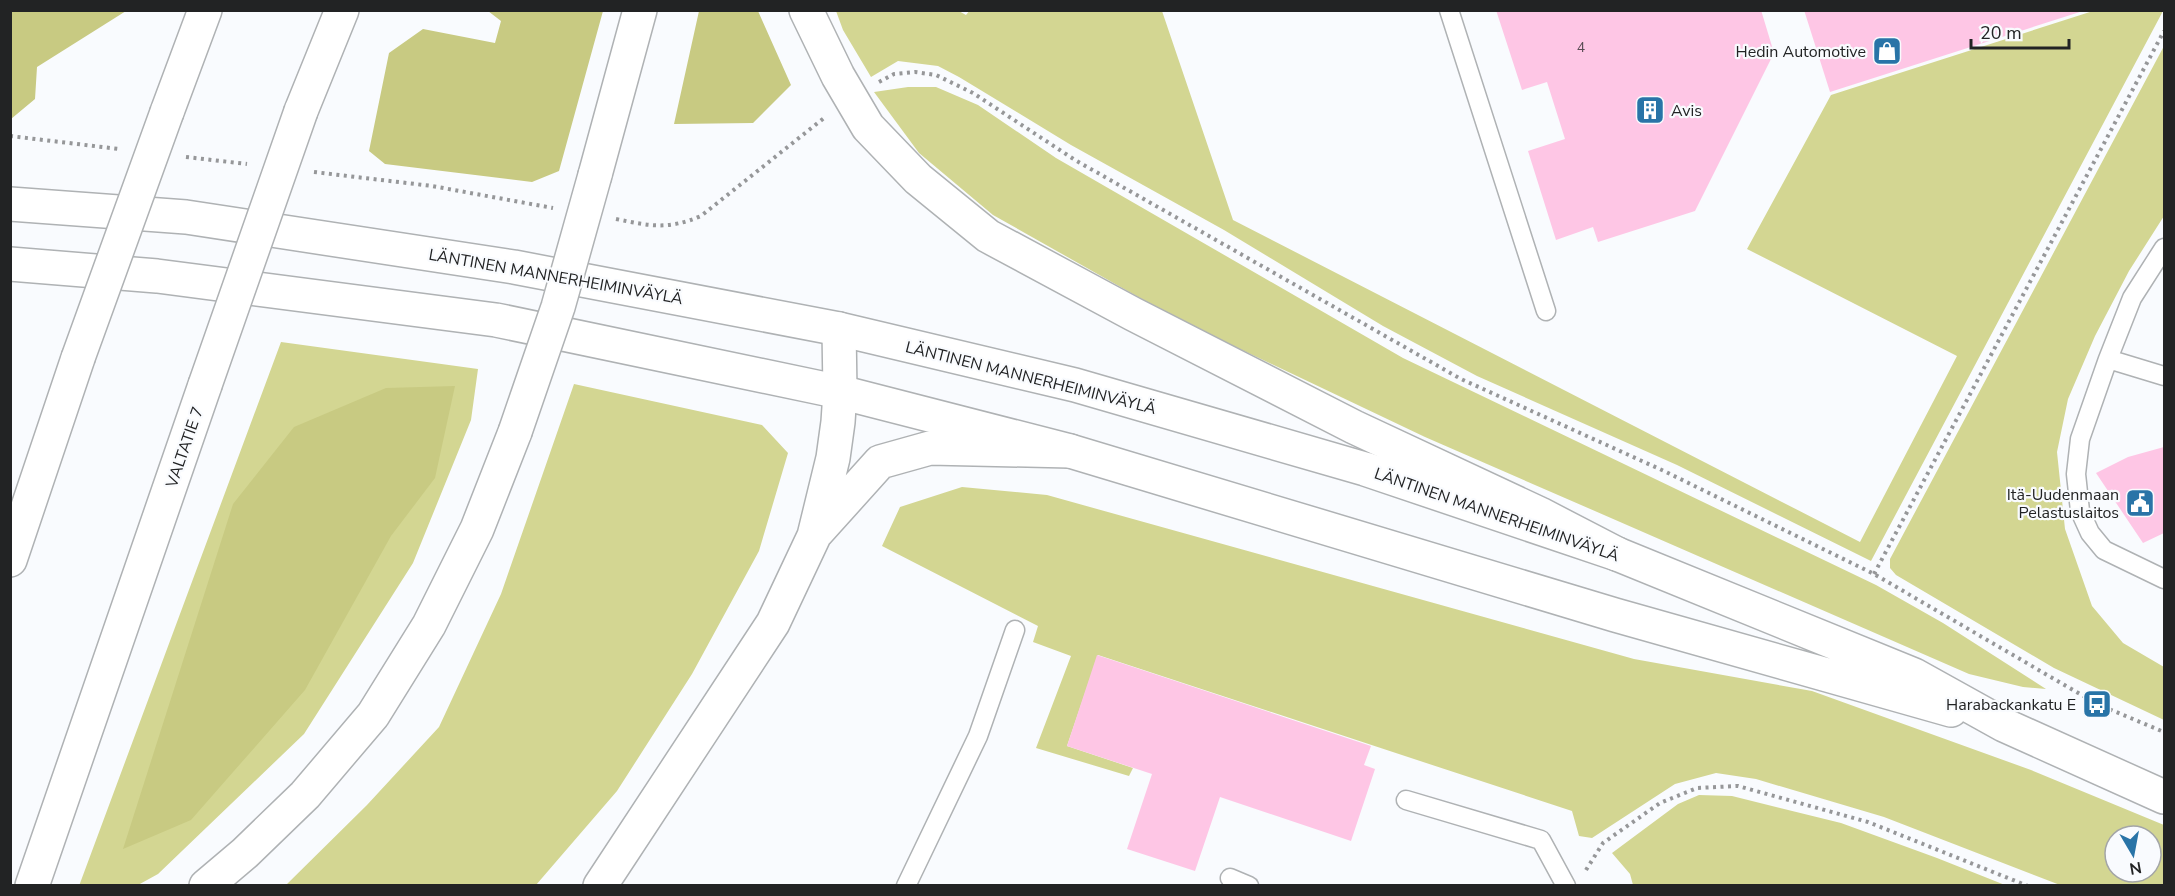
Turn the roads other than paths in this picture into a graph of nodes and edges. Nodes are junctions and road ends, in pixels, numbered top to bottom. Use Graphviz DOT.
graph roads {
  1 [pos="206,10"];
  2 [pos="342,10"];
  3 [pos="640,10"];
  4 [pos="806,10"];
  5 [pos="1449,10"];
  6 [pos="10,204"];
  7 [pos="2164,248"];
  8 [pos="10,264"];
  9 [pos="1546,310"];
  10 [pos="839,328"];
  11 [pos="2108,359"];
  12 [pos="2164,376"];
  13 [pos="840,392"];
  14 [pos="1070,451"];
  15 [pos="814,536"];
  16 [pos="1617,554"];
  17 [pos="10,560"];
  18 [pos="2164,579"];
  19 [pos="1015,630"];
  20 [pos="2004,725"];
  21 [pos="2164,796"];
  22 [pos="1406,800"];
  23 [pos="1230,878"];
  24 [pos="1574,881"];
  25 [pos="32,885"];
  26 [pos="206,885"];
  27 [pos="600,885"];
  28 [pos="906,885"];
  29 [pos="1249,885"];
  1 -- 17 [label="main road, bridge"];
  2 -- 25 [label="main road, VALTATIE 7, bridge"];
  3 -- 26 [label="main road, bridge"];
  4 -- 16 [label="main road"];
  5 -- 9 [label="lane"];
  6 -- 10 [label="main road, LÄNTINEN MANNERHEIMINVÄYLÄ"];
  7 -- 11 [label="lane"];
  8 -- 13 [label="main road, LÄNTINEN MANNERHEIMINVÄYLÄ"];
  10 -- 13 [label="main road"];
  10 -- 16 [label="main road, LÄNTINEN MANNERHEIMINVÄYLÄ"];
  11 -- 12 [label="lane"];
  11 -- 18 [label="lane"];
  13 -- 14 [label="main road, LÄNTINEN MANNERHEIMINVÄYLÄ"];
  13 -- 15 [label="main road"];
  14 -- 15 [label="main road"];
  14 -- 20 [label="main road, LÄNTINEN MANNERHEIMINVÄYLÄ"];
  15 -- 27 [label="main road"];
  16 -- 20 [label="main road, LÄNTINEN MANNERHEIMINVÄYLÄ"];
  19 -- 28 [label="lane"];
  20 -- 21 [label="main road, LÄNTINEN MANNERHEIMINVÄYLÄ"];
  22 -- 24 [label="lane"];
  23 -- 29 [label="lane"];
}
